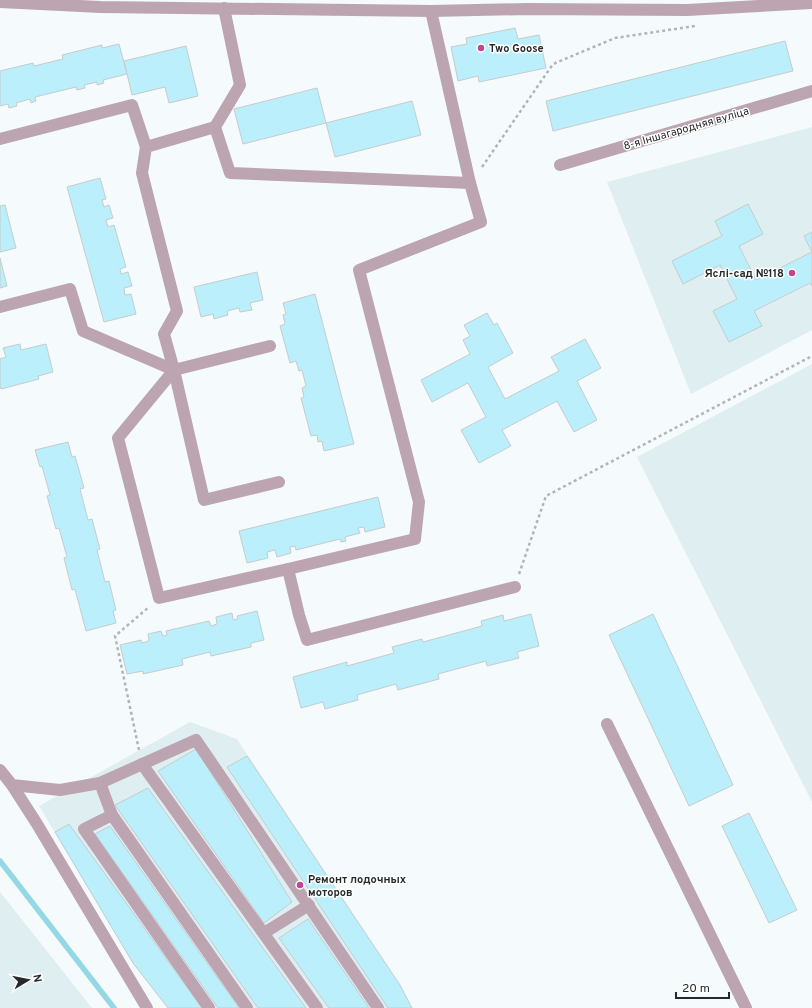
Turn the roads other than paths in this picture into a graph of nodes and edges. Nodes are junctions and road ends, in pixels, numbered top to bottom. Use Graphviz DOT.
graph roads {
  1 [pos="812,1"];
  2 [pos="0,2"];
  3 [pos="224,8"];
  4 [pos="431,10"];
  5 [pos="812,91"];
  6 [pos="216,127"];
  7 [pos="0,139"];
  8 [pos="146,147"];
  9 [pos="560,165"];
  10 [pos="470,183"];
  11 [pos="0,307"];
  12 [pos="270,346"];
  13 [pos="174,370"];
  14 [pos="279,482"];
  15 [pos="288,569"];
  16 [pos="515,587"];
  17 [pos="607,724"];
  18 [pos="142,764"];
  19 [pos="0,770"];
  20 [pos="100,783"];
  21 [pos="12,784"];
  22 [pos="112,815"];
  23 [pos="309,906"];
  24 [pos="264,933"];
  25 [pos="147,1008"];
  26 [pos="210,1008"];
  27 [pos="246,1008"];
  28 [pos="317,1008"];
  29 [pos="378,1008"];
  30 [pos="746,1008"];
  1 -- 4 [label="lane"];
  2 -- 3 [label="lane"];
  3 -- 4 [label="lane"];
  3 -- 6 [label="lane"];
  4 -- 10 [label="lane"];
  5 -- 9 [label="lane, 8-я Іншагародняя вуліца"];
  6 -- 8 [label="lane"];
  6 -- 10 [label="lane"];
  7 -- 8 [label="lane"];
  8 -- 13 [label="lane"];
  10 -- 15 [label="lane"];
  11 -- 13 [label="lane"];
  12 -- 13 [label="lane"];
  13 -- 14 [label="lane"];
  13 -- 15 [label="lane"];
  15 -- 16 [label="lane"];
  17 -- 30 [label="lane"];
  18 -- 20 [label="lane"];
  18 -- 23 [label="lane"];
  18 -- 24 [label="lane"];
  19 -- 21 [label="lane"];
  20 -- 21 [label="lane"];
  20 -- 22 [label="lane"];
  21 -- 25 [label="lane"];
  22 -- 26 [label="lane"];
  22 -- 27 [label="lane"];
  23 -- 24 [label="lane"];
  23 -- 29 [label="lane"];
  24 -- 28 [label="lane"];
}
